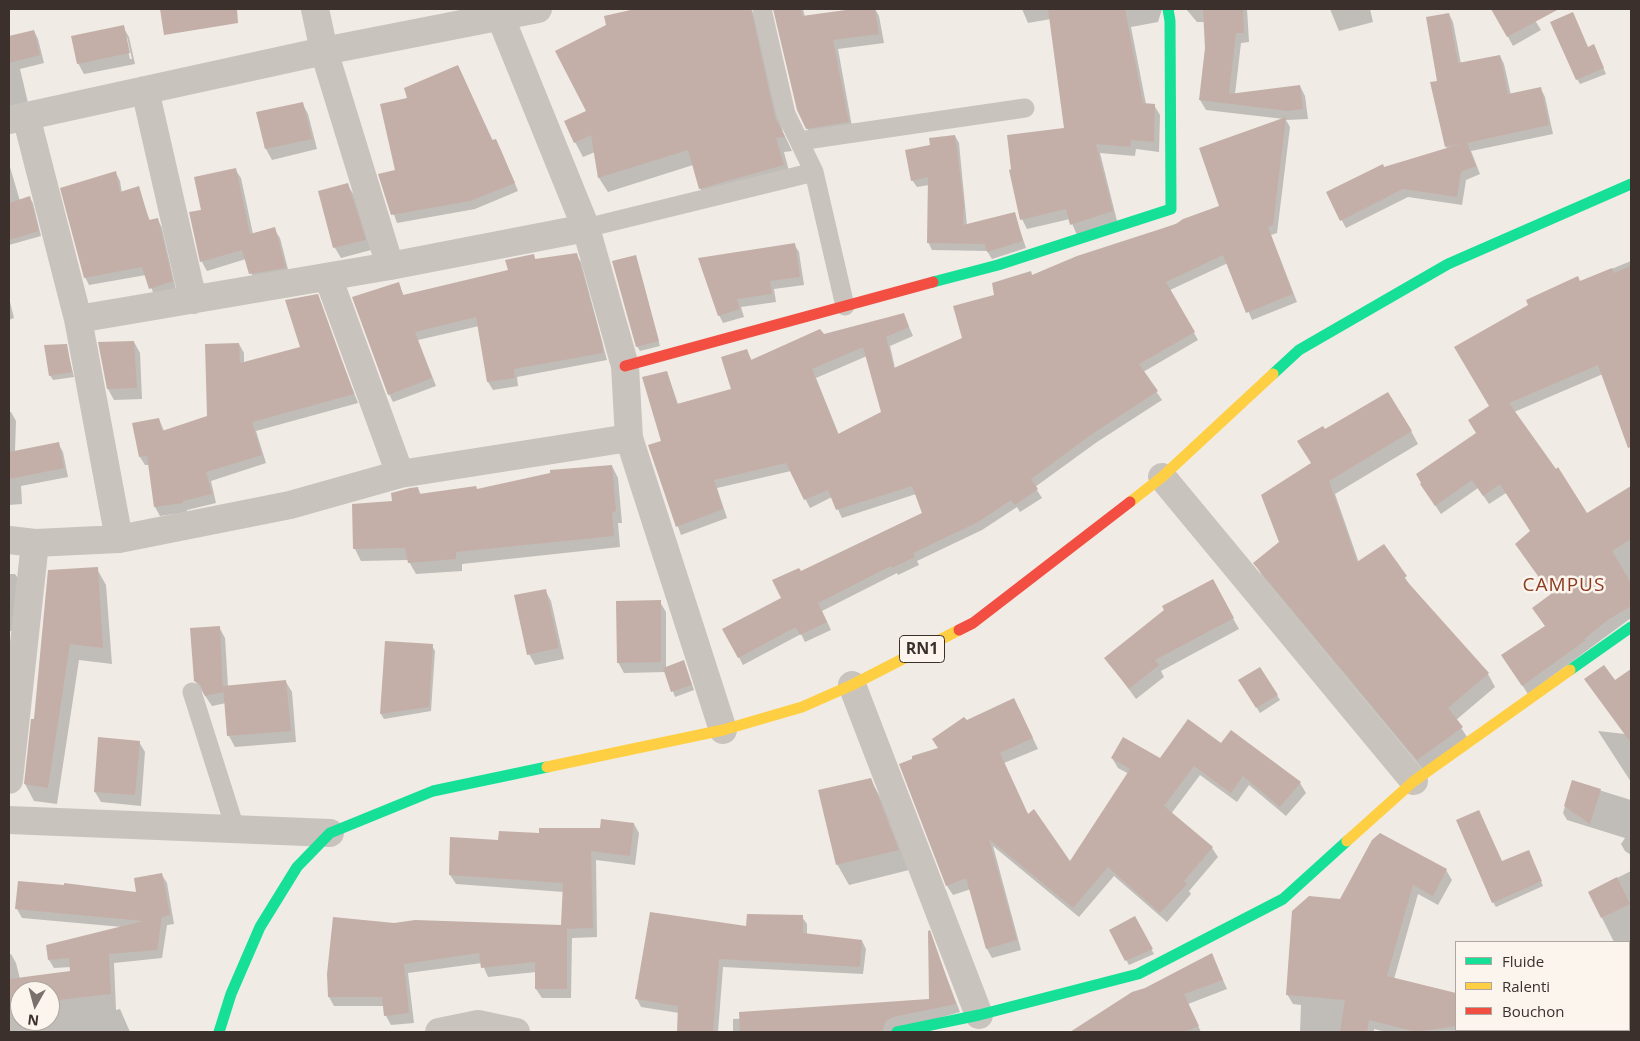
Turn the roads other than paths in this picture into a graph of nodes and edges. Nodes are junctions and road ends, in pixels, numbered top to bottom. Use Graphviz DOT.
graph roads {
  1 [pos="315,9"];
  2 [pos="538,9"];
  3 [pos="762,9"];
  4 [pos="1168,9"];
  5 [pos="500,16"];
  6 [pos="324,51"];
  7 [pos="145,90"];
  8 [pos="1024,108"];
  9 [pos="18,118"];
  10 [pos="799,141"];
  11 [pos="814,172"];
  12 [pos="1631,184"];
  13 [pos="586,228"];
  14 [pos="390,266"];
  15 [pos="328,277"];
  16 [pos="193,300"];
  17 [pos="845,306"];
  18 [pos="78,319"];
  19 [pos="624,366"];
  20 [pos="629,438"];
  21 [pos="400,474"];
  22 [pos="1162,477"];
  23 [pos="119,539"];
  24 [pos="22,541"];
  25 [pos="1631,627"];
  26 [pos="852,684"];
  27 [pos="192,692"];
  28 [pos="723,730"];
  29 [pos="9,780"];
  30 [pos="1414,781"];
  31 [pos="9,820"];
  32 [pos="236,831"];
  33 [pos="330,833"];
  34 [pos="979,1015"];
  35 [pos="219,1032"];
  36 [pos="439,1032"];
  37 [pos="516,1032"];
  38 [pos="897,1032"];
  1 -- 6 [label="street"];
  2 -- 5 [label="street"];
  3 -- 10 [label="lane"];
  4 -- 17 [label="main road"];
  5 -- 6 [label="street"];
  5 -- 13 [label="street"];
  6 -- 7 [label="street"];
  6 -- 14 [label="street"];
  7 -- 9 [label="street"];
  7 -- 16 [label="street"];
  8 -- 10 [label="lane"];
  9 -- 18 [label="street"];
  10 -- 11 [label="lane"];
  11 -- 13 [label="lane"];
  11 -- 17 [label="lane"];
  12 -- 22 [label="main road, RN1"];
  13 -- 14 [label="street"];
  13 -- 19 [label="street"];
  14 -- 15 [label="street"];
  15 -- 16 [label="street"];
  15 -- 21 [label="street"];
  16 -- 18 [label="street"];
  17 -- 19 [label="main road"];
  18 -- 23 [label="street"];
  19 -- 20 [label="street"];
  20 -- 21 [label="street"];
  20 -- 28 [label="street"];
  21 -- 23 [label="street"];
  22 -- 26 [label="main road, RN1"];
  22 -- 30 [label="street"];
  23 -- 24 [label="street"];
  24 -- 29 [label="street"];
  25 -- 30 [label="main road"];
  26 -- 28 [label="main road, RN1"];
  26 -- 34 [label="street"];
  27 -- 32 [label="lane"];
  28 -- 33 [label="main road, RN1"];
  30 -- 34 [label="main road"];
  31 -- 32 [label="street"];
  32 -- 33 [label="street"];
  33 -- 35 [label="main road, RN1"];
  34 -- 38 [label="main road"];
  36 -- 37 [label="street"];
}
